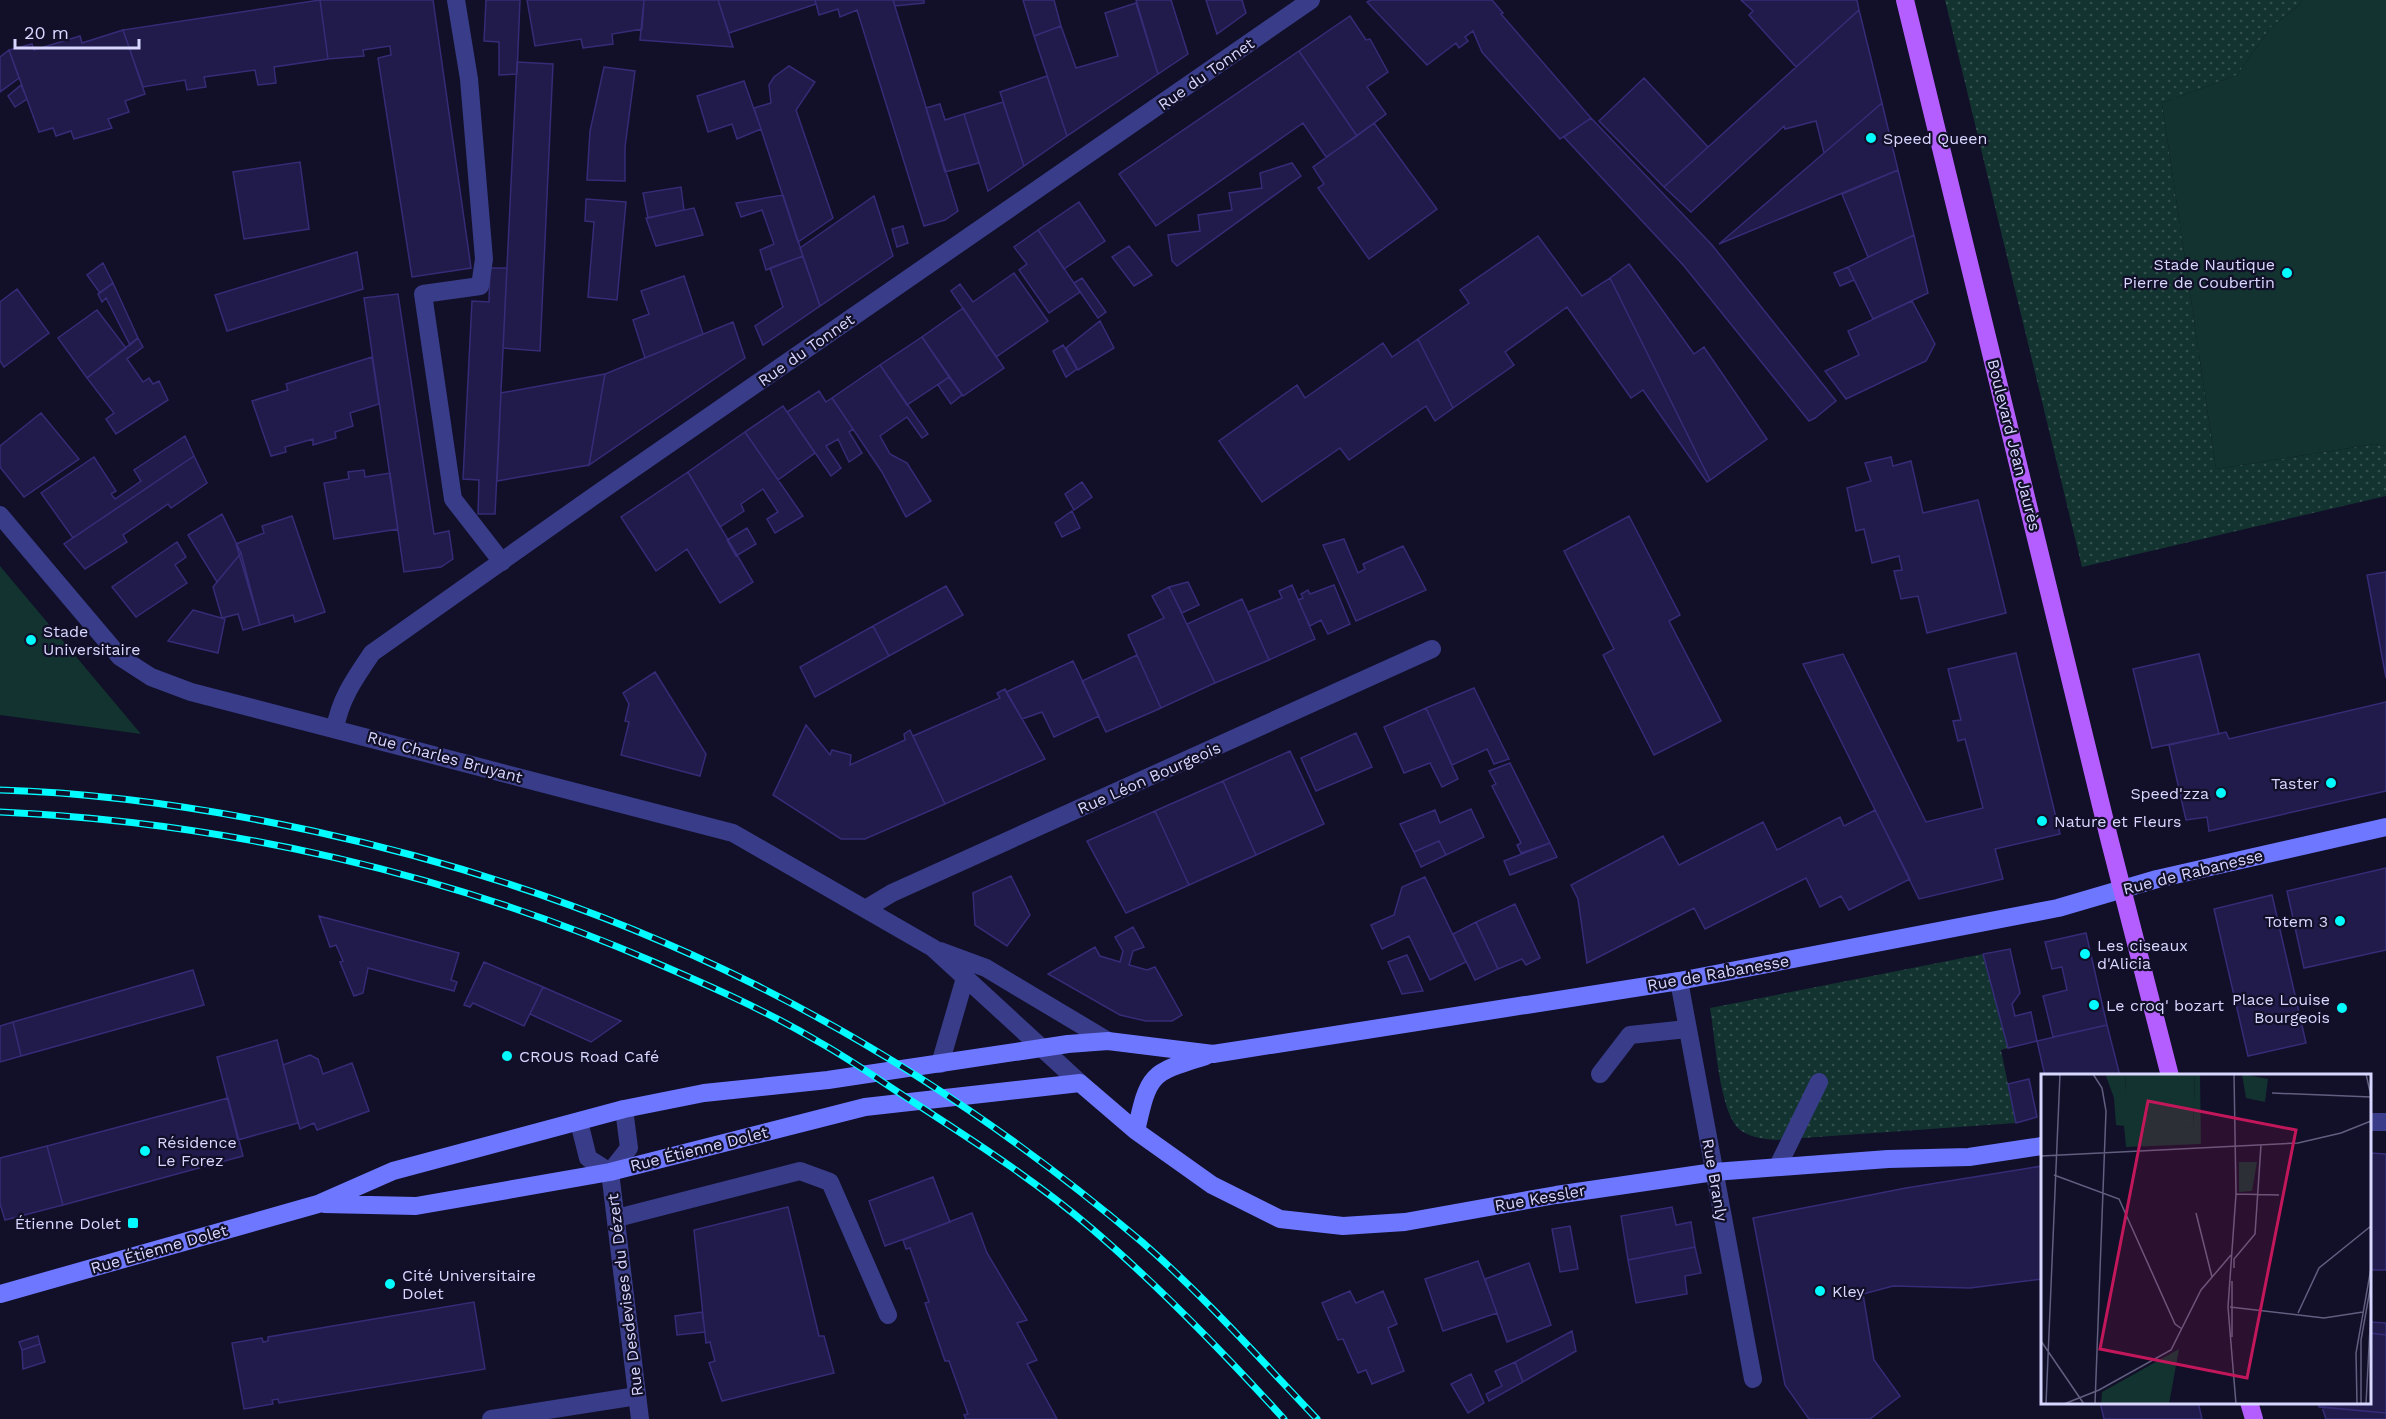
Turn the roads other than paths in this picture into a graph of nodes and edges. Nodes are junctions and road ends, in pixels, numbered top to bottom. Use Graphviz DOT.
graph roads {
  1 [pos="456,0"];
  2 [pos="1311,0"];
  3 [pos="1905,0"];
  4 [pos="0,515"];
  5 [pos="502,562"];
  6 [pos="1432,649"];
  7 [pos="335,729"];
  8 [pos="2386,827"];
  9 [pos="2122,889"];
  10 [pos="867,908"];
  11 [pos="933,948"];
  12 [pos="965,978"];
  13 [pos="1679,981"];
  14 [pos="1077,1023"];
  15 [pos="1687,1029"];
  16 [pos="1108,1041"];
  17 [pos="1068,1044"];
  18 [pos="1041,1048"];
  19 [pos="1213,1054"];
  20 [pos="940,1064"];
  21 [pos="1059,1064"];
  22 [pos="1600,1074"];
  23 [pos="2169,1074"];
  24 [pos="1819,1082"];
  25 [pos="1080,1083"];
  26 [pos="1051,1086"];
  27 [pos="624,1108"];
  28 [pos="579,1122"];
  29 [pos="1137,1131"];
  30 [pos="2041,1146"];
  31 [pos="1778,1166"];
  32 [pos="610,1172"];
  33 [pos="1714,1172"];
  34 [pos="318,1204"];
  35 [pos="617,1218"];
  36 [pos="0,1294"];
  37 [pos="888,1315"];
  38 [pos="1753,1379"];
  39 [pos="637,1396"];
  40 [pos="2250,1404"];
  41 [pos="491,1419"];
  42 [pos="640,1419"];
  43 [pos="2254,1419"];
  1 -- 5 [label="street"];
  2 -- 5 [label="street, Rue du Tonnet"];
  3 -- 9 [label="main road, Boulevard Jean Jaurès"];
  4 -- 7 [label="street, Rue Charles Bruyant"];
  5 -- 7 [label="street, Rue du Tonnet"];
  6 -- 10 [label="street, Rue Léon Bourgeois"];
  7 -- 10 [label="street, Rue Charles Bruyant"];
  8 -- 9 [label="main road, Rue de Rabanesse"];
  9 -- 13 [label="main road, Rue de Rabanesse"];
  9 -- 23 [label="main road, Boulevard Jean Jaurès"];
  10 -- 11 [label="street, Rue Charles Bruyant"];
  11 -- 12 [label="street, Rue Charles Bruyant"];
  11 -- 14 [label="street, Rue Charles Bruyant"];
  12 -- 18 [label="street, Rue Charles Bruyant"];
  12 -- 20 [label="street"];
  13 -- 15 [label="street, Rue Branly"];
  13 -- 19 [label="main road, Rue de Rabanesse"];
  14 -- 16 [label="street, Rue Charles Bruyant"];
  14 -- 17 [label="street"];
  15 -- 22 [label="street"];
  15 -- 33 [label="street, Rue Branly"];
  16 -- 17 [label="main road, Rue de Rabanesse"];
  16 -- 19 [label="main road, Rue de Rabanesse"];
  17 -- 18 [label="main road, Rue de Rabanesse"];
  17 -- 21 [label="street"];
  18 -- 20 [label="main road, Rue Étienne Dolet"];
  18 -- 21 [label="street, Rue Charles Bruyant"];
  19 -- 29 [label="main road"];
  20 -- 27 [label="main road, Rue Étienne Dolet"];
  21 -- 25 [label="street, Rue Charles Bruyant"];
  21 -- 26 [label="street"];
  24 -- 31 [label="street"];
  25 -- 26 [label="main road, Rue Étienne Dolet"];
  25 -- 29 [label="main road, Rue Kessler"];
  26 -- 32 [label="main road, Rue Étienne Dolet"];
  27 -- 28 [label="main road, Rue Étienne Dolet"];
  27 -- 32 [label="street, Rue Desdevises du Dézert"];
  28 -- 32 [label="street, Rue Desdevises du Dézert"];
  28 -- 34 [label="main road, Rue Étienne Dolet"];
  29 -- 33 [label="main road, Rue Kessler"];
  30 -- 31 [label="main road, Rue Kessler"];
  31 -- 33 [label="main road, Rue Kessler"];
  32 -- 34 [label="main road, Rue Étienne Dolet"];
  32 -- 35 [label="street, Rue Desdevises du Dézert"];
  33 -- 38 [label="street, Rue Branly"];
  34 -- 36 [label="main road, Rue Étienne Dolet"];
  35 -- 37 [label="street"];
  35 -- 39 [label="street, Rue Desdevises du Dézert"];
  39 -- 41 [label="street"];
  39 -- 42 [label="street, Rue Desdevises du Dézert"];
  40 -- 43 [label="main road"];
}
